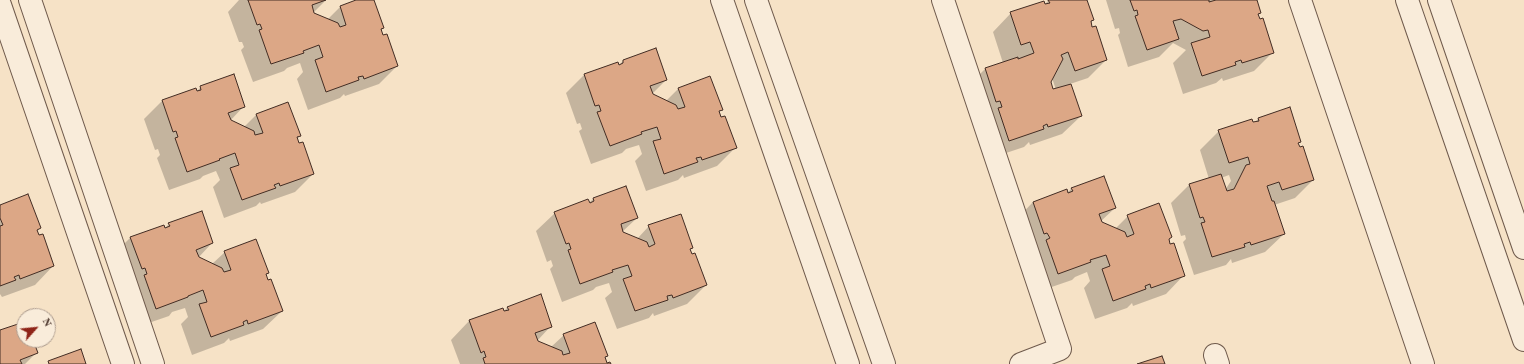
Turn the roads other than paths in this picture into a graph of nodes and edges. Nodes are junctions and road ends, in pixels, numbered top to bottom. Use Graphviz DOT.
graph roads {
  1 [pos="30,0"];
  2 [pos="722,0"];
  3 [pos="756,0"];
  4 [pos="943,0"];
  5 [pos="1300,0"];
  6 [pos="1407,0"];
  7 [pos="1439,0"];
  8 [pos="0,5"];
  9 [pos="1524,248"];
  10 [pos="1524,340"];
  11 [pos="123,364"];
  12 [pos="153,364"];
  13 [pos="848,364"];
  14 [pos="884,364"];
  15 [pos="1021,364"];
  16 [pos="1423,364"];
  1 -- 12 [label="street"];
  2 -- 13 [label="street"];
  3 -- 14 [label="street"];
  4 -- 15 [label="street"];
  5 -- 16 [label="street"];
  6 -- 10 [label="street"];
  7 -- 9 [label="street"];
  8 -- 11 [label="street"];
}
